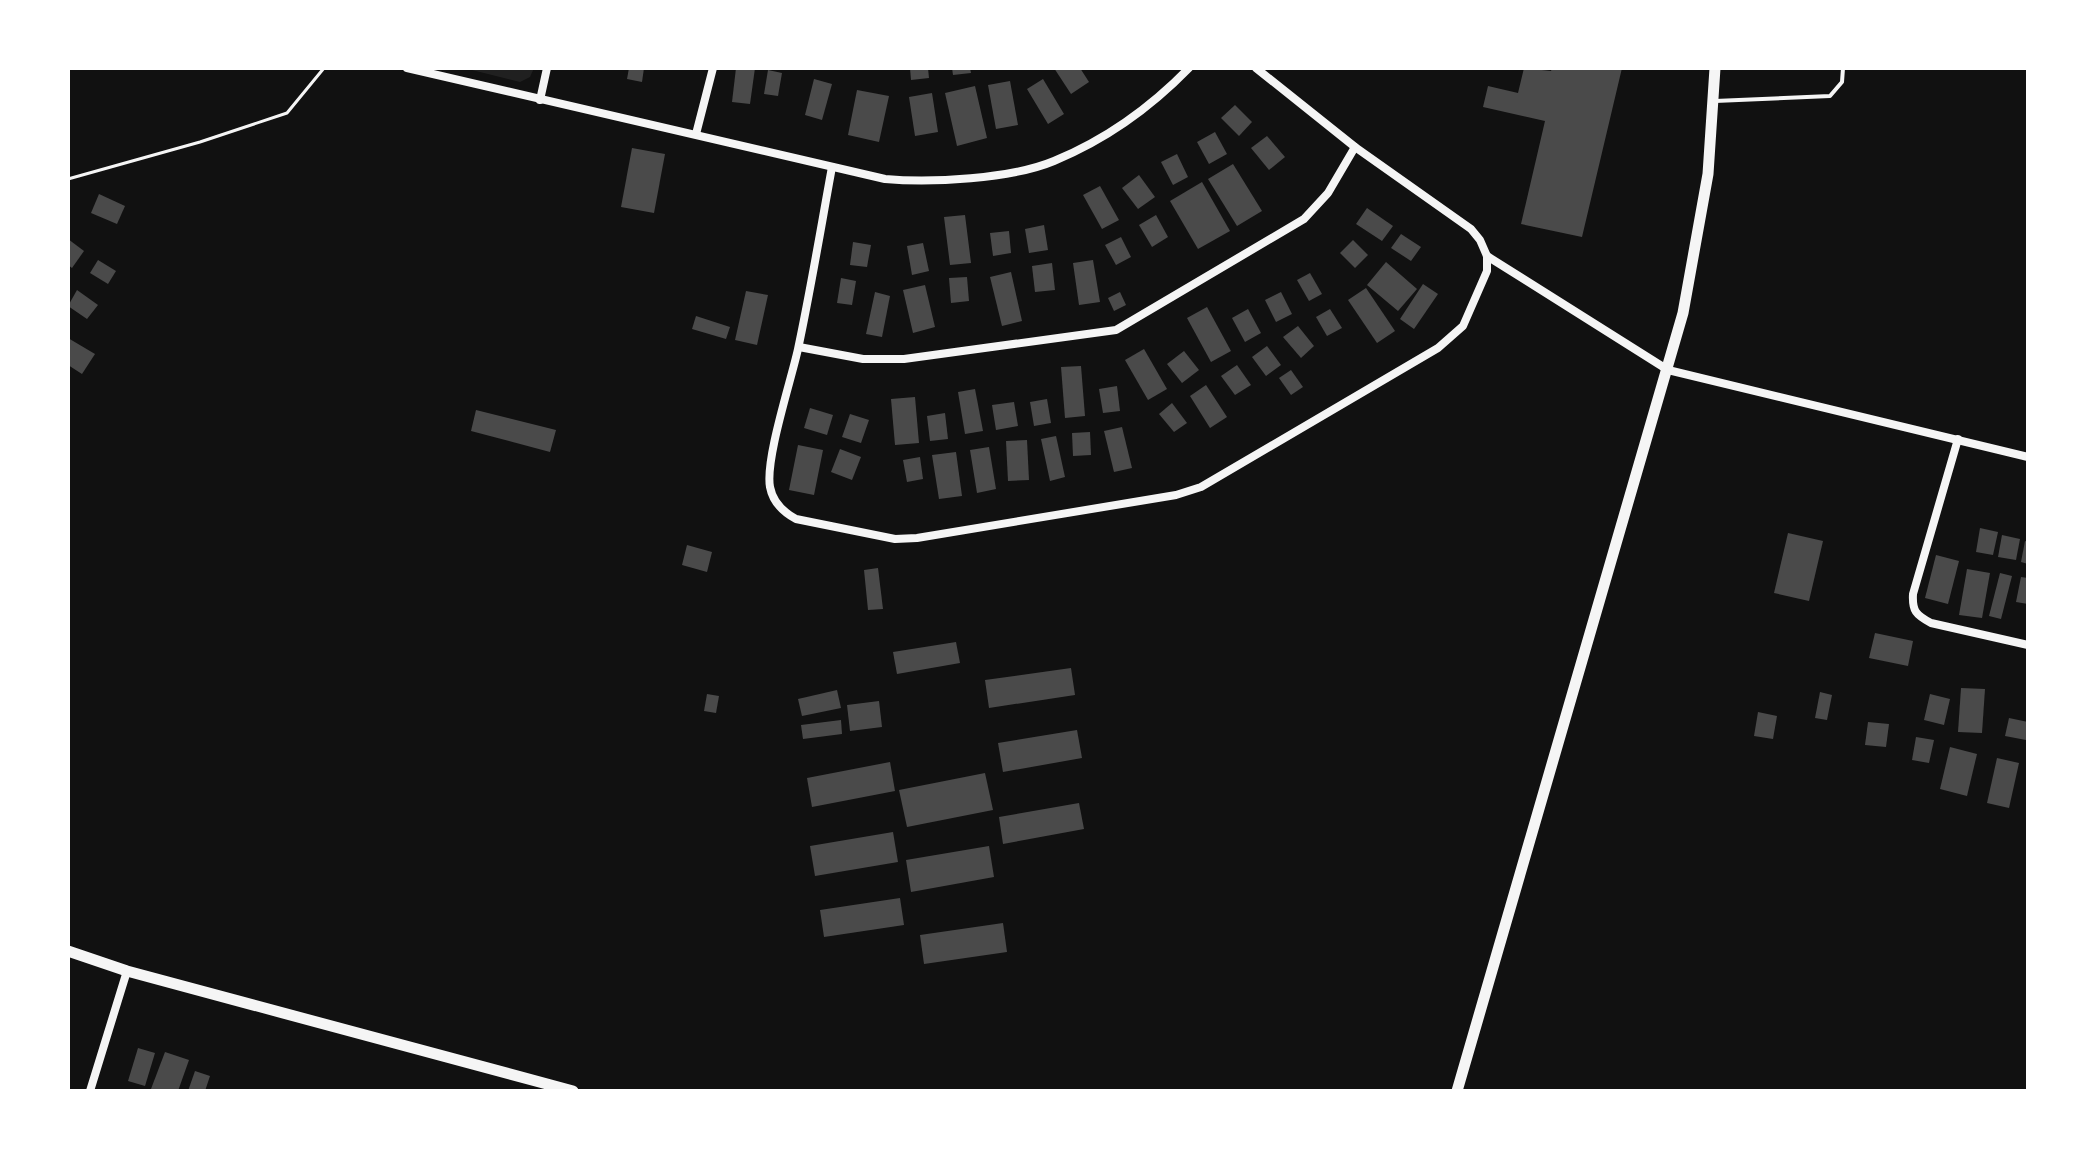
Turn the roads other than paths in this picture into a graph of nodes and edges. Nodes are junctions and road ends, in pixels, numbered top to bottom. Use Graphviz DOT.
graph roads {
  1 [pos="407,68"];
  2 [pos="547,68"];
  3 [pos="713,68"];
  4 [pos="1189,68"];
  5 [pos="1256,68"];
  6 [pos="1715,68"];
  7 [pos="1843,68"];
  8 [pos="540,100"];
  9 [pos="1715,101"];
  10 [pos="696,134"];
  11 [pos="1355,147"];
  12 [pos="832,167"];
  13 [pos="1487,256"];
  14 [pos="799,347"];
  15 [pos="1668,370"];
  16 [pos="1958,439"];
  17 [pos="2028,457"];
  18 [pos="2028,645"];
  19 [pos="68,951"];
  20 [pos="127,971"];
  21 [pos="90,1091"];
  22 [pos="573,1091"];
  23 [pos="1457,1091"];
  1 -- 8 [label="street"];
  2 -- 8 [label="street"];
  3 -- 10 [label="street"];
  4 -- 12 [label="street"];
  5 -- 11 [label="street"];
  6 -- 9 [label="street"];
  7 -- 9 [label="lane"];
  8 -- 10 [label="street"];
  9 -- 15 [label="street"];
  10 -- 12 [label="street"];
  11 -- 13 [label="street"];
  11 -- 14 [label="street"];
  12 -- 14 [label="street"];
  13 -- 14 [label="street"];
  13 -- 15 [label="street"];
  15 -- 16 [label="street"];
  15 -- 23 [label="street"];
  16 -- 17 [label="street"];
  16 -- 18 [label="street"];
  19 -- 20 [label="street"];
  20 -- 21 [label="street"];
  20 -- 22 [label="street"];
}
